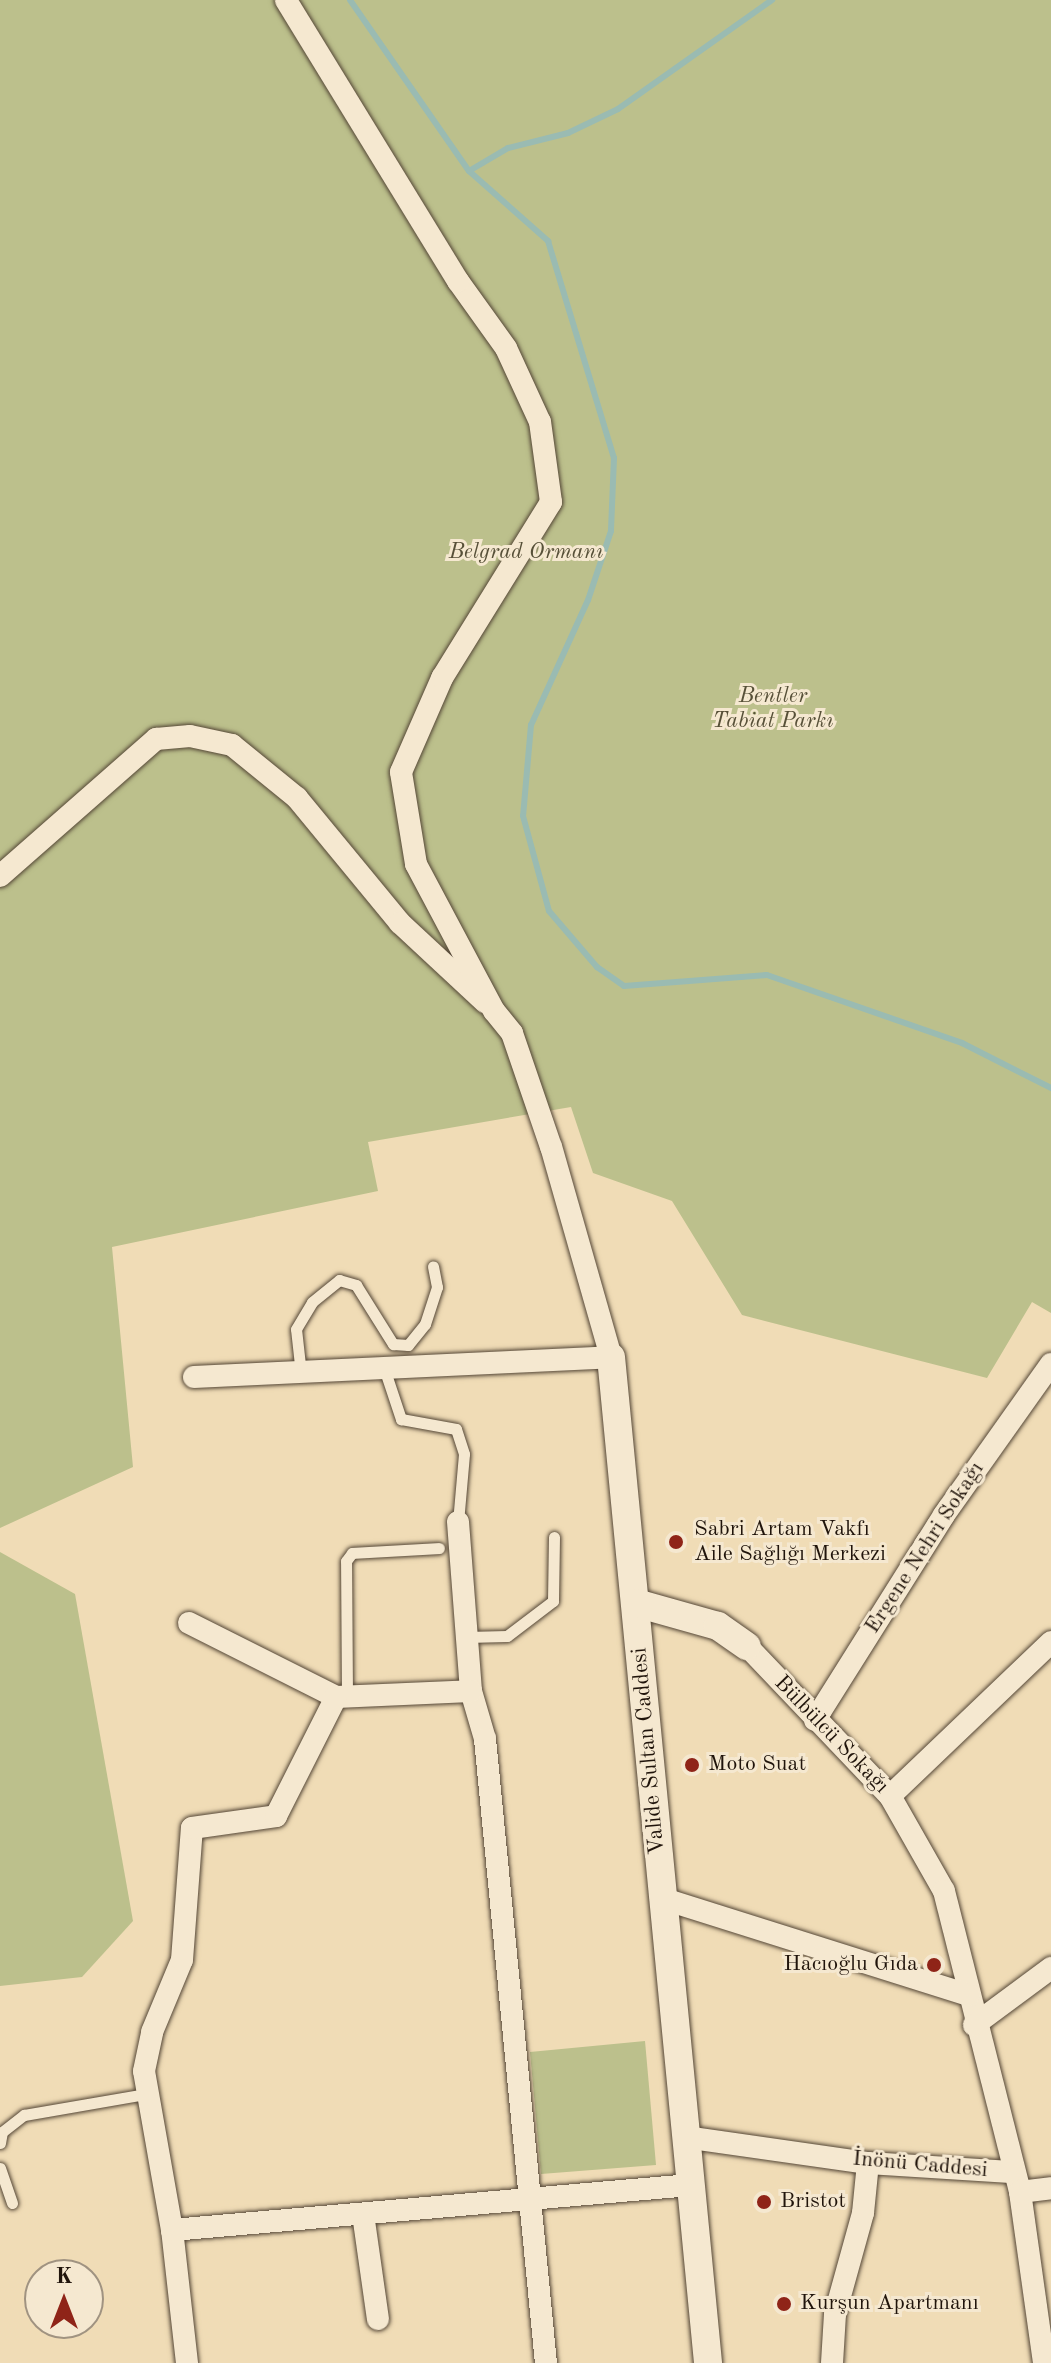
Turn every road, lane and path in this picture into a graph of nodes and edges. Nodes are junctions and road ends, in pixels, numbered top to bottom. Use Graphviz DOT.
graph roads {
  1 [pos="286,0"];
  2 [pos="0,876"];
  3 [pos="494,1011"];
  4 [pos="433,1266"];
  5 [pos="408,1345"];
  6 [pos="611,1357"];
  7 [pos="414,1370"];
  8 [pos="385,1371"];
  9 [pos="1044,1371"];
  10 [pos="301,1374"];
  11 [pos="194,1377"];
  12 [pos="458,1522"];
  13 [pos="554,1537"];
  14 [pos="439,1548"];
  15 [pos="636,1603"];
  16 [pos="189,1623"];
  17 [pos="466,1637"];
  18 [pos="1051,1642"];
  19 [pos="747,1646"];
  20 [pos="471,1691"];
  21 [pos="341,1697"];
  22 [pos="815,1720"];
  23 [pos="890,1796"];
  24 [pos="661,1898"];
  25 [pos="1051,1968"];
  26 [pos="969,1995"];
  27 [pos="974,2025"];
  28 [pos="146,2094"];
  29 [pos="685,2137"];
  30 [pos="0,2143"];
  31 [pos="868,2163"];
  32 [pos="0,2168"];
  33 [pos="1015,2182"];
  34 [pos="690,2185"];
  35 [pos="1051,2188"];
  36 [pos="527,2200"];
  37 [pos="12,2203"];
  38 [pos="363,2214"];
  39 [pos="172,2230"];
  40 [pos="378,2319"];
  41 [pos="187,2363"];
  42 [pos="546,2363"];
  43 [pos="708,2363"];
  44 [pos="832,2363"];
  45 [pos="1044,2363"];
  1 -- 3 [label="street"];
  2 -- 3 [label="street"];
  3 -- 6 [label="street, Valide Sultan Caddesi"];
  4 -- 5 [label="lane"];
  5 -- 7 [label="lane"];
  5 -- 10 [label="lane"];
  6 -- 7 [label="street"];
  6 -- 15 [label="street, Valide Sultan Caddesi"];
  7 -- 8 [label="street"];
  8 -- 10 [label="street"];
  8 -- 12 [label="lane"];
  9 -- 22 [label="street, Ergene Nehri Sokağı"];
  10 -- 11 [label="street"];
  12 -- 17 [label="street"];
  13 -- 17 [label="lane"];
  14 -- 21 [label="lane"];
  15 -- 19 [label="street, Bülbülcü Sokağı"];
  15 -- 24 [label="street, Valide Sultan Caddesi"];
  16 -- 21 [label="street"];
  17 -- 20 [label="street"];
  18 -- 23 [label="street"];
  19 -- 22 [label="street, Bülbülcü Sokağı"];
  20 -- 21 [label="street"];
  20 -- 36 [label="street"];
  21 -- 28 [label="street"];
  22 -- 23 [label="street, Bülbülcü Sokağı"];
  23 -- 26 [label="street, Bülbülcü Sokağı"];
  24 -- 26 [label="street"];
  24 -- 29 [label="street, Valide Sultan Caddesi"];
  25 -- 27 [label="street"];
  26 -- 27 [label="street, Bülbülcü Sokağı"];
  27 -- 33 [label="street, Bülbülcü Sokağı"];
  28 -- 30 [label="lane"];
  28 -- 39 [label="street"];
  29 -- 31 [label="street, İnönü Caddesi"];
  29 -- 34 [label="street, Valide Sultan Caddesi"];
  31 -- 33 [label="street, İnönü Caddesi"];
  31 -- 44 [label="street"];
  32 -- 37 [label="lane"];
  33 -- 35 [label="street, İnönü Caddesi"];
  33 -- 45 [label="street"];
  34 -- 36 [label="street"];
  34 -- 43 [label="street, Valide Sultan Caddesi"];
  36 -- 38 [label="street"];
  36 -- 42 [label="street"];
  38 -- 39 [label="street"];
  38 -- 40 [label="street"];
  39 -- 41 [label="street"];
}
